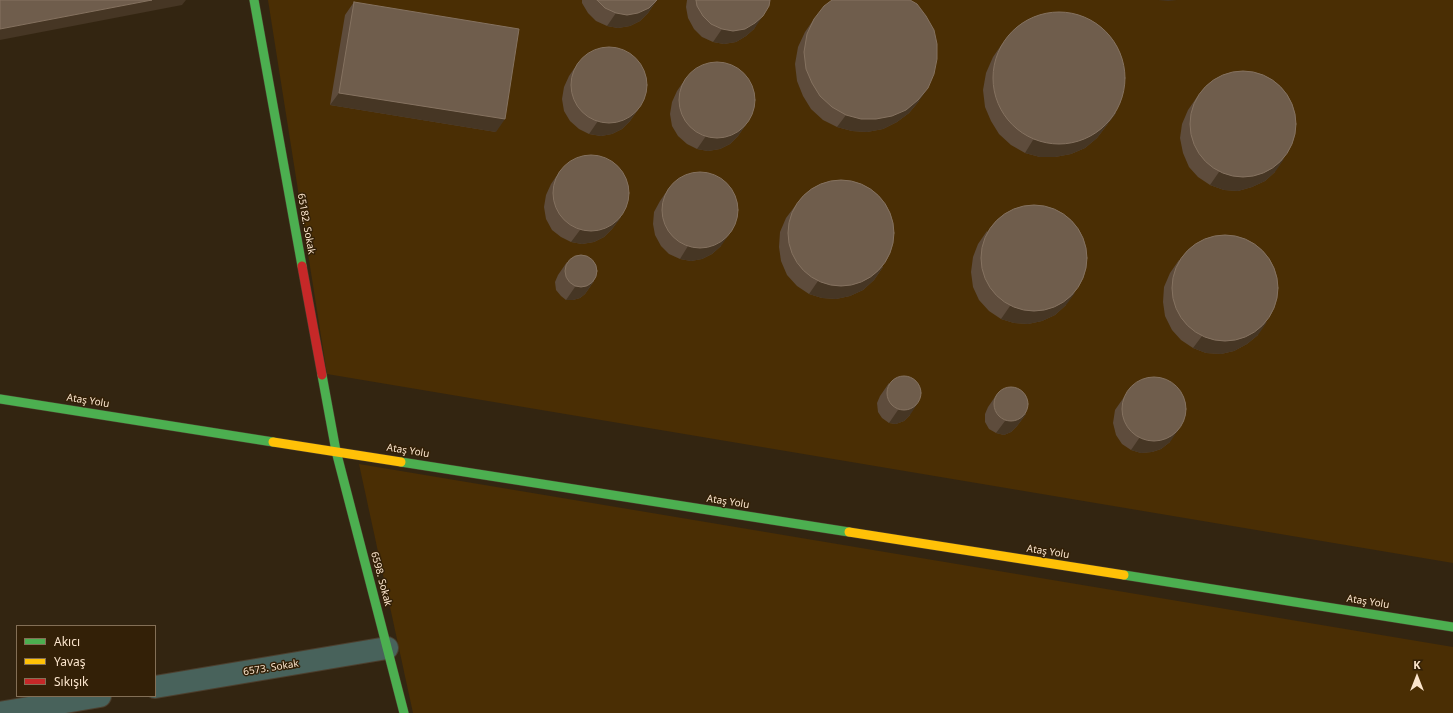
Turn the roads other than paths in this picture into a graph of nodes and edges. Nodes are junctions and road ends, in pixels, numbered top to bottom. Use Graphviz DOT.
graph roads {
  1 [pos="254,0"];
  2 [pos="0,398"];
  3 [pos="336,451"];
  4 [pos="1453,626"];
  5 [pos="387,648"];
  6 [pos="156,687"];
  7 [pos="94,697"];
  8 [pos="0,713"];
  9 [pos="404,713"];
  1 -- 3 [label="street, 65182. Sokak"];
  2 -- 3 [label="street, Ataş Yolu"];
  3 -- 4 [label="street, Ataş Yolu"];
  3 -- 5 [label="street, 6598. Sokak"];
  5 -- 6 [label="street, 6573. Sokak"];
  5 -- 9 [label="street, 6598. Sokak"];
  7 -- 8 [label="street"];
}
